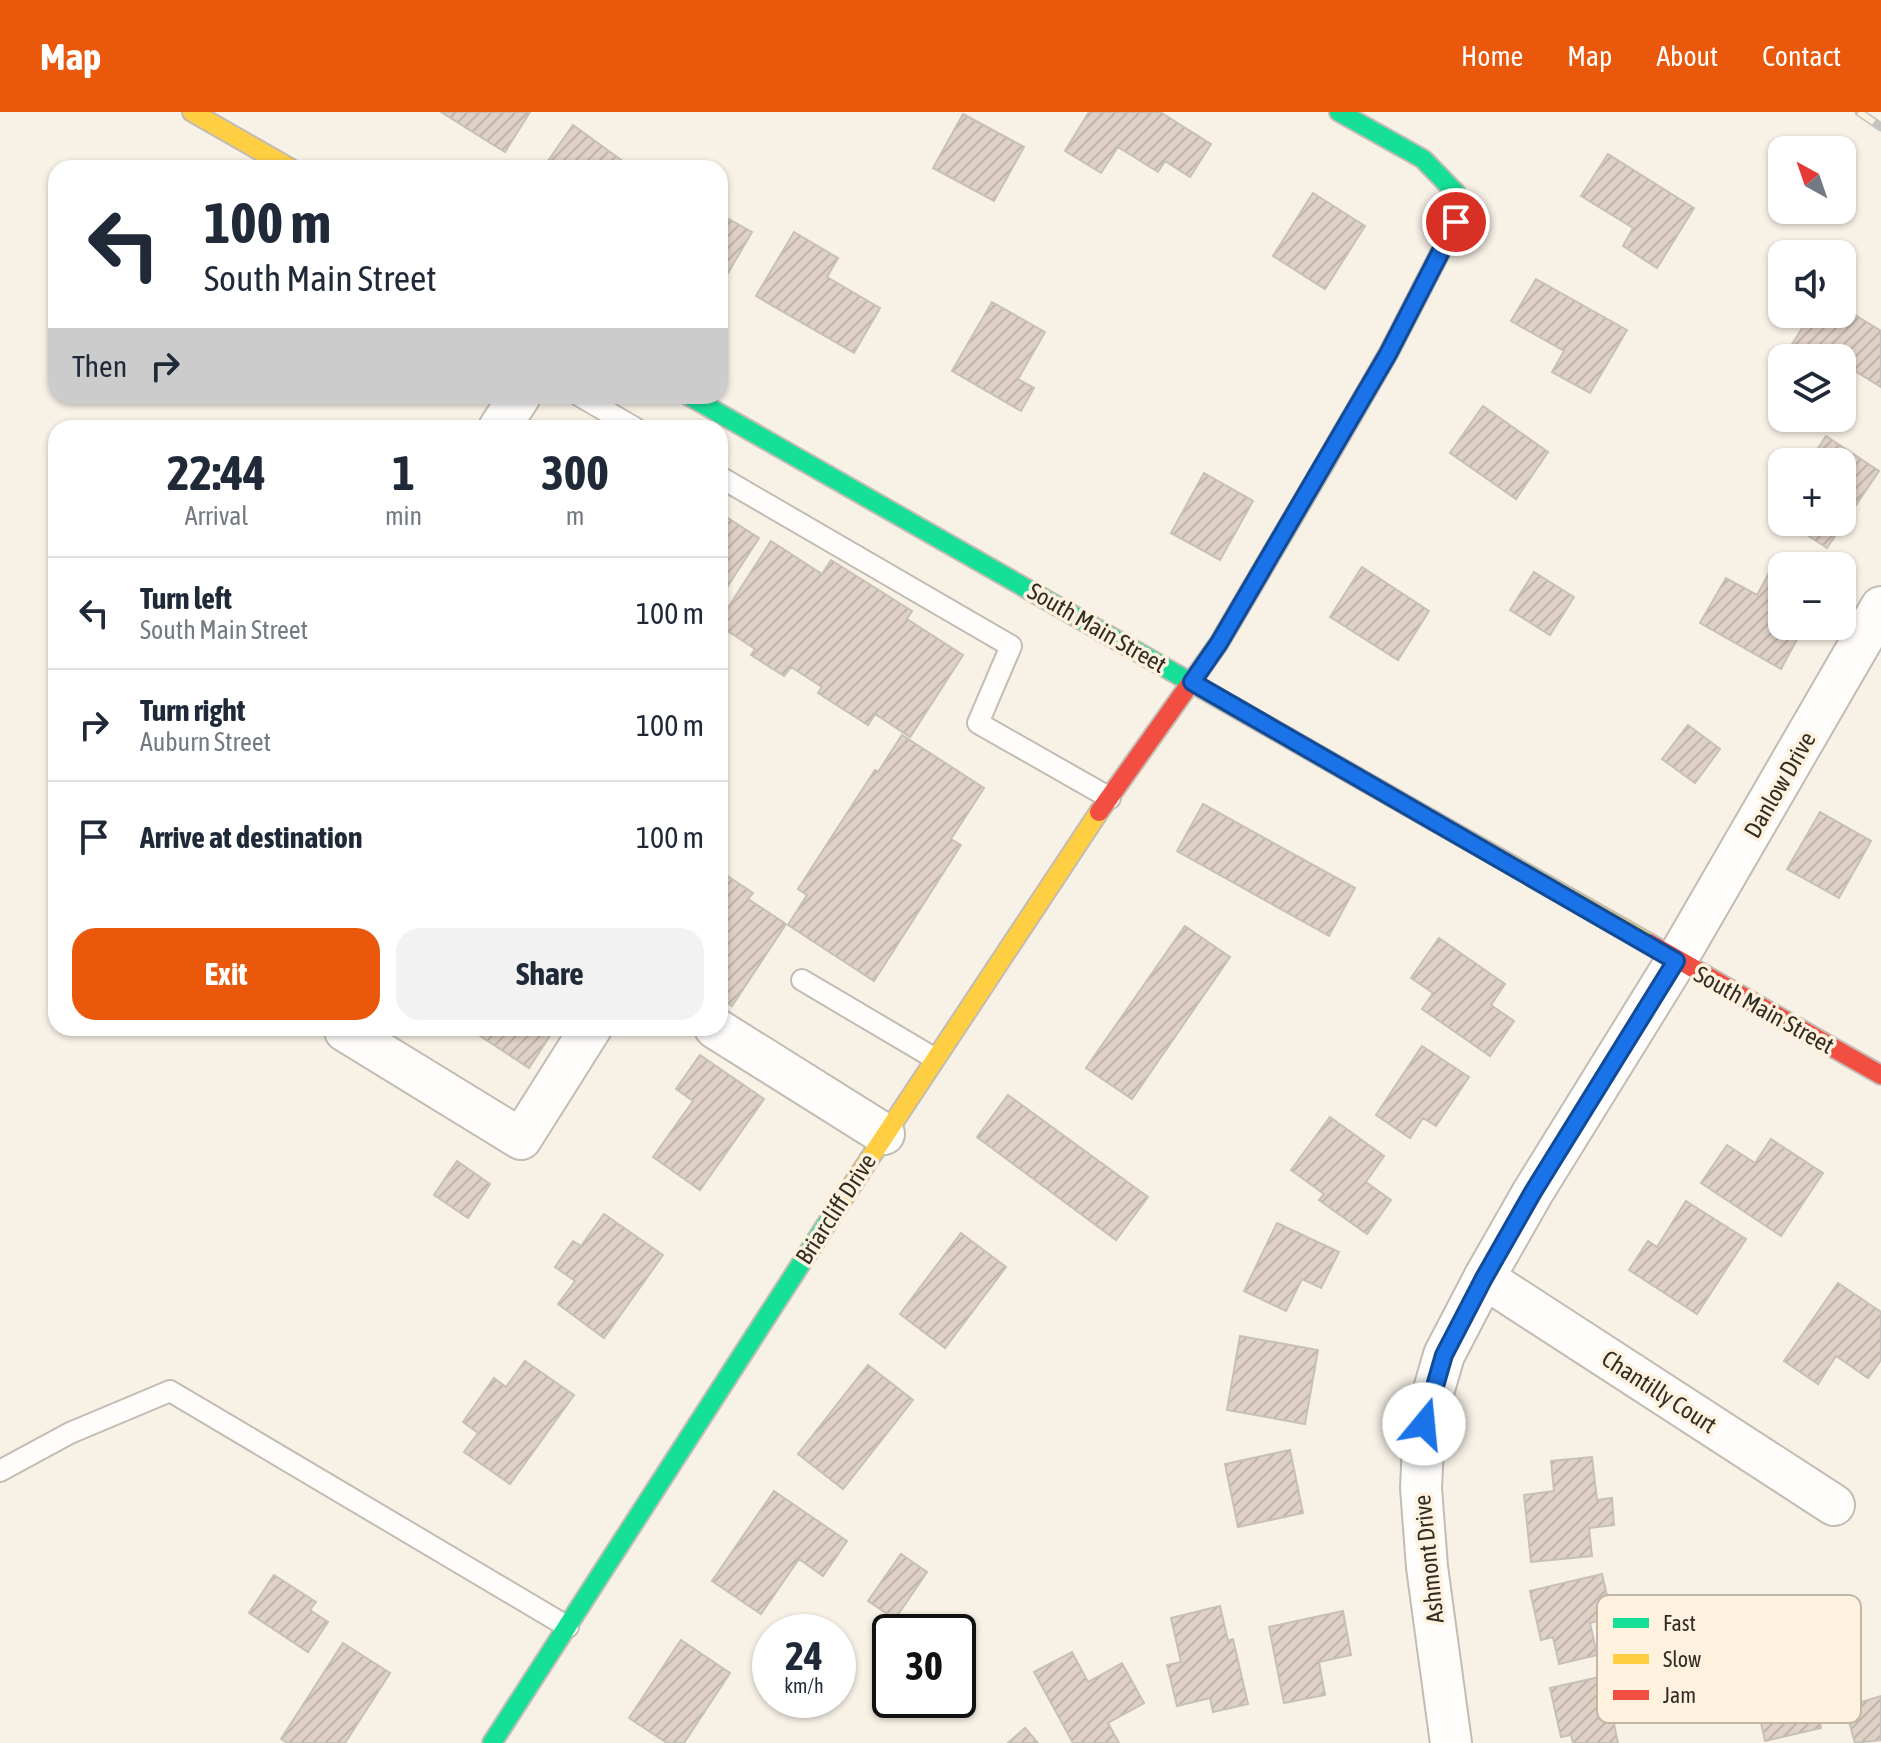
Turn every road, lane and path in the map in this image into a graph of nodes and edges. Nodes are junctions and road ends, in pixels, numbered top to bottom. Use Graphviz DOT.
graph roads {
  1 [pos="192,112"];
  2 [pos="1339,112"];
  3 [pos="276,160"];
  4 [pos="594,404"];
  5 [pos="703,404"];
  6 [pos="621,420"];
  7 [pos="728,482"];
  8 [pos="1881,607"];
  9 [pos="1192,682"];
  10 [pos="1110,798"];
  11 [pos="1676,961"];
  12 [pos="802,980"];
  13 [pos="353,1036"];
  14 [pos="586,1036"];
  15 [pos="728,1036"];
  16 [pos="934,1058"];
  17 [pos="1881,1075"];
  18 [pos="884,1134"];
  19 [pos="1484,1278"];
  20 [pos="0,1471"];
  21 [pos="1834,1505"];
  22 [pos="568,1627"];
  23 [pos="492,1743"];
  24 [pos="1451,1743"];
  1 -- 3 [label="street"];
  2 -- 9 [label="street, Briarcliff Drive"];
  4 -- 6 [label="lane"];
  5 -- 9 [label="street, South Main Street"];
  7 -- 10 [label="lane"];
  8 -- 11 [label="street, Danlow Drive"];
  9 -- 10 [label="street, Briarcliff Drive"];
  9 -- 11 [label="street, South Main Street"];
  10 -- 16 [label="street, Briarcliff Drive"];
  11 -- 17 [label="street, South Main Street"];
  11 -- 19 [label="street, Ashmont Drive"];
  12 -- 16 [label="lane"];
  13 -- 14 [label="street"];
  15 -- 18 [label="street"];
  16 -- 18 [label="street, Briarcliff Drive"];
  18 -- 22 [label="street, Briarcliff Drive"];
  19 -- 21 [label="street, Chantilly Court"];
  19 -- 24 [label="street, Ashmont Drive"];
  20 -- 22 [label="lane"];
  22 -- 23 [label="street, Briarcliff Drive"];
}
